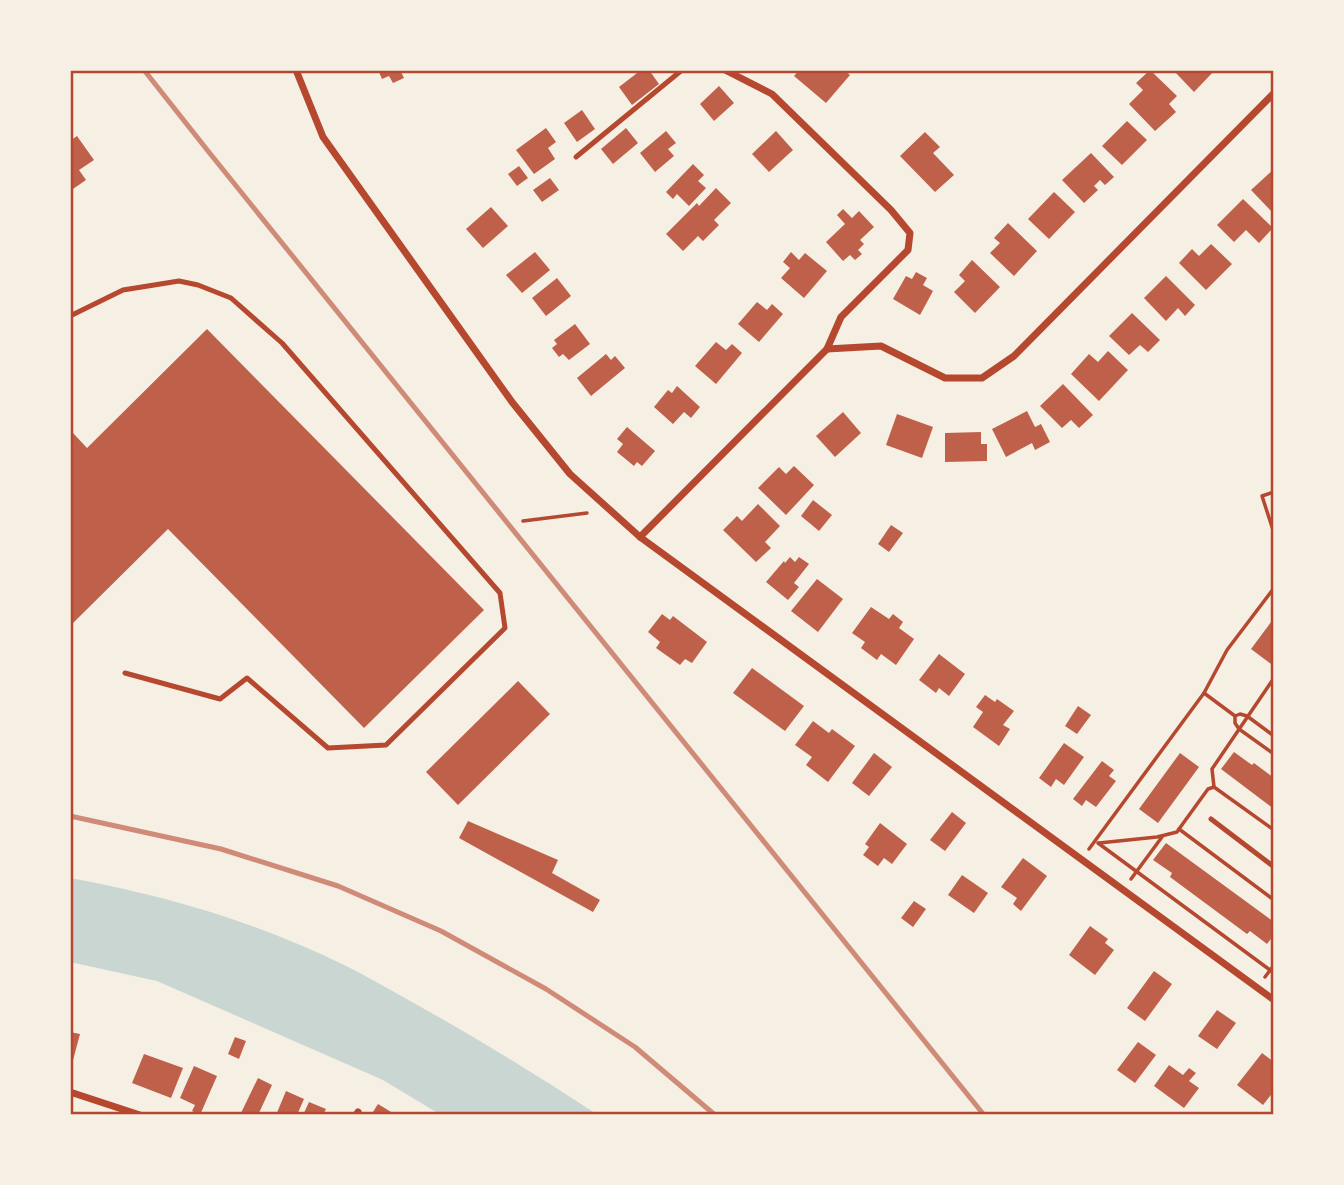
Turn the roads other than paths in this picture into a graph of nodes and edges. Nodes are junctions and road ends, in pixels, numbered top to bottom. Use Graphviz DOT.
graph roads {
  1 [pos="296,70"];
  2 [pos="682,70"];
  3 [pos="724,70"];
  4 [pos="1274,93"];
  5 [pos="576,157"];
  6 [pos="70,316"];
  7 [pos="827,349"];
  8 [pos="640,537"];
  9 [pos="125,673"];
  10 [pos="1211,818"];
  11 [pos="1274,867"];
  12 [pos="1274,1000"];
  13 [pos="70,1092"];
  14 [pos="140,1115"];
  1 -- 8 [label="street"];
  2 -- 5 [label="lane"];
  3 -- 7 [label="street"];
  4 -- 7 [label="street"];
  6 -- 9 [label="lane"];
  7 -- 8 [label="street"];
  8 -- 12 [label="street"];
  10 -- 11 [label="lane"];
  13 -- 14 [label="street"];
}
